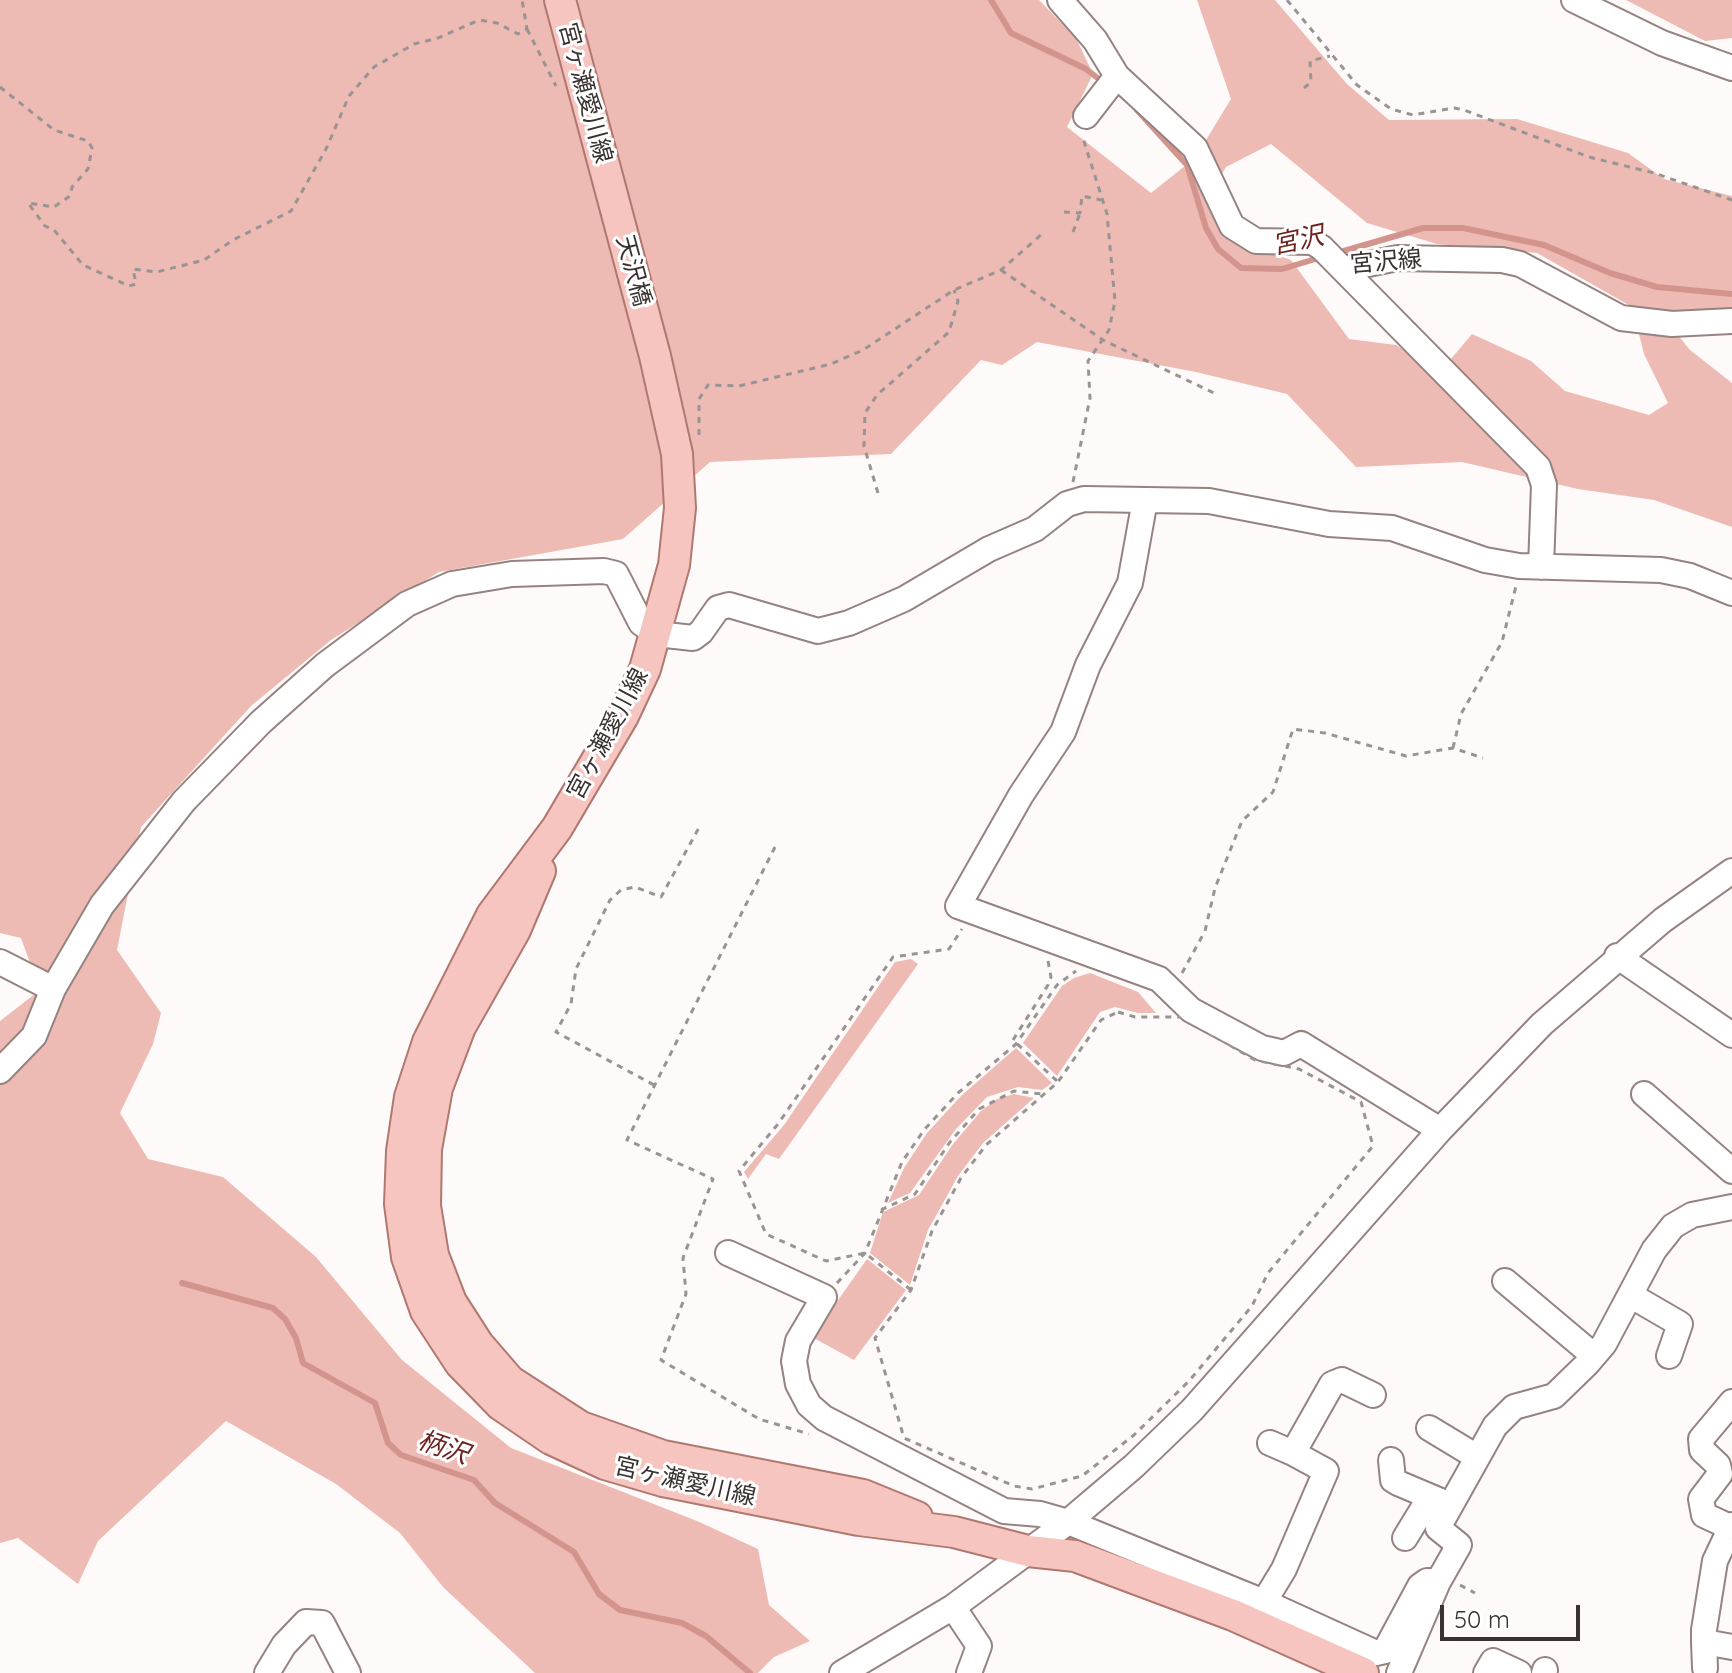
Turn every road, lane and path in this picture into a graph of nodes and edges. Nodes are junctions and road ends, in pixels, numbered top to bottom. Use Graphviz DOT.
graph roads {
  1 [pos="522,0"];
  2 [pos="1060,0"];
  3 [pos="1287,0"];
  4 [pos="1574,0"];
  5 [pos="568,3"];
  6 [pos="1331,56"];
  7 [pos="1732,68"];
  8 [pos="1117,76"];
  9 [pos="0,87"];
  10 [pos="1304,88"];
  11 [pos="1086,116"];
  12 [pos="610,186"];
  13 [pos="1101,200"];
  14 [pos="1732,200"];
  15 [pos="1064,212"];
  16 [pos="1080,213"];
  17 [pos="1073,232"];
  18 [pos="1042,234"];
  19 [pos="1343,269"];
  20 [pos="1001,270"];
  21 [pos="954,290"];
  22 [pos="1732,321"];
  23 [pos="1103,340"];
  24 [pos="655,356"];
  25 [pos="1216,394"];
  26 [pos="698,445"];
  27 [pos="878,493"];
  28 [pos="1145,500"];
  29 [pos="1070,503"];
  30 [pos="1530,566"];
  31 [pos="1732,593"];
  32 [pos="657,634"];
  33 [pos="1453,748"];
  34 [pos="1483,758"];
  35 [pos="701,824"];
  36 [pos="775,847"];
  37 [pos="1732,871"];
  38 [pos="965,924"];
  39 [pos="1045,955"];
  40 [pos="1617,956"];
  41 [pos="0,962"];
  42 [pos="1080,969"];
  43 [pos="53,989"];
  44 [pos="1165,999"];
  45 [pos="1165,1017"];
  46 [pos="1732,1035"];
  47 [pos="1016,1044"];
  48 [pos="0,1071"];
  49 [pos="1058,1082"];
  50 [pos="654,1085"];
  51 [pos="1044,1094"];
  52 [pos="1657,1098"];
  53 [pos="1440,1130"];
  54 [pos="1726,1159"];
  55 [pos="1729,1204"];
  56 [pos="881,1210"];
  57 [pos="728,1253"];
  58 [pos="865,1253"];
  59 [pos="1517,1284"];
  60 [pos="911,1290"];
  61 [pos="1630,1295"];
  62 [pos="824,1297"];
  63 [pos="1593,1355"];
  64 [pos="1669,1356"];
  65 [pos="1365,1386"];
  66 [pos="1732,1402"];
  67 [pos="1429,1428"];
  68 [pos="817,1437"];
  69 [pos="1270,1443"];
  70 [pos="1293,1453"];
  71 [pos="1477,1457"];
  72 [pos="1391,1460"];
  73 [pos="1440,1501"];
  74 [pos="1068,1522"];
  75 [pos="1731,1526"];
  76 [pos="1405,1538"];
  77 [pos="1028,1551"];
  78 [pos="1438,1582"];
  79 [pos="1264,1602"];
  80 [pos="953,1607"];
  81 [pos="1704,1642"];
  82 [pos="1732,1647"];
  83 [pos="1369,1666"];
  84 [pos="1705,1668"];
  85 [pos="267,1673"];
  86 [pos="348,1673"];
  87 [pos="842,1673"];
  88 [pos="969,1673"];
  89 [pos="1319,1673"];
  90 [pos="1399,1673"];
  91 [pos="1486,1673"];
  92 [pos="1519,1673"];
  1 -- 9 [label="path"];
  2 -- 8 [label="street, 宮沢線"];
  3 -- 6 [label="path"];
  4 -- 7 [label="street"];
  5 -- 12 [label="main road, 宮ヶ瀬愛川線"];
  6 -- 10 [label="path"];
  6 -- 14 [label="path"];
  8 -- 11 [label="street"];
  8 -- 19 [label="street, 宮沢線"];
  11 -- 13 [label="path"];
  12 -- 24 [label="main road, 天沢橋"];
  13 -- 16 [label="path"];
  13 -- 23 [label="path"];
  15 -- 16 [label="path"];
  16 -- 17 [label="path"];
  18 -- 20 [label="path"];
  19 -- 22 [label="street, 宮沢線"];
  19 -- 30 [label="street"];
  20 -- 21 [label="path"];
  20 -- 23 [label="path"];
  21 -- 26 [label="path"];
  21 -- 27 [label="path"];
  23 -- 25 [label="path"];
  23 -- 29 [label="path"];
  24 -- 32 [label="main road, 宮ヶ瀬愛川線"];
  28 -- 29 [label="street"];
  28 -- 30 [label="street"];
  28 -- 44 [label="street"];
  29 -- 32 [label="street"];
  30 -- 31 [label="street"];
  30 -- 33 [label="path"];
  32 -- 43 [label="street"];
  32 -- 77 [label="main road, 宮ヶ瀬愛川線"];
  33 -- 34 [label="path"];
  33 -- 44 [label="path"];
  35 -- 50 [label="path"];
  36 -- 50 [label="path"];
  37 -- 40 [label="street"];
  38 -- 58 [label="path"];
  39 -- 47 [label="path"];
  40 -- 46 [label="street"];
  40 -- 53 [label="street"];
  41 -- 43 [label="street"];
  42 -- 47 [label="path"];
  43 -- 48 [label="street"];
  44 -- 45 [label="path"];
  44 -- 53 [label="street"];
  45 -- 49 [label="path"];
  45 -- 60 [label="path"];
  47 -- 49 [label="path"];
  47 -- 56 [label="path"];
  49 -- 51 [label="path"];
  50 -- 68 [label="path"];
  51 -- 56 [label="path"];
  51 -- 60 [label="path"];
  52 -- 54 [label="street"];
  53 -- 74 [label="street"];
  55 -- 61 [label="street"];
  56 -- 58 [label="path"];
  57 -- 62 [label="street"];
  58 -- 60 [label="path"];
  58 -- 62 [label="path"];
  59 -- 63 [label="street"];
  61 -- 63 [label="street"];
  61 -- 64 [label="street"];
  62 -- 74 [label="street"];
  63 -- 71 [label="street"];
  65 -- 70 [label="street"];
  66 -- 75 [label="street"];
  67 -- 71 [label="street"];
  69 -- 70 [label="street"];
  70 -- 79 [label="street"];
  71 -- 73 [label="street"];
  72 -- 73 [label="street"];
  73 -- 76 [label="street"];
  73 -- 78 [label="street"];
  74 -- 77 [label="street"];
  74 -- 79 [label="street"];
  75 -- 81 [label="street"];
  77 -- 80 [label="street"];
  77 -- 83 [label="main road, 宮ヶ瀬愛川線"];
  77 -- 89 [label="main road, 宮ヶ瀬愛川線"];
  78 -- 83 [label="street"];
  78 -- 90 [label="street"];
  79 -- 83 [label="street"];
  80 -- 87 [label="street"];
  80 -- 88 [label="street"];
  81 -- 82 [label="street"];
  81 -- 84 [label="street"];
  85 -- 86 [label="street"];
  91 -- 92 [label="street"];
}
